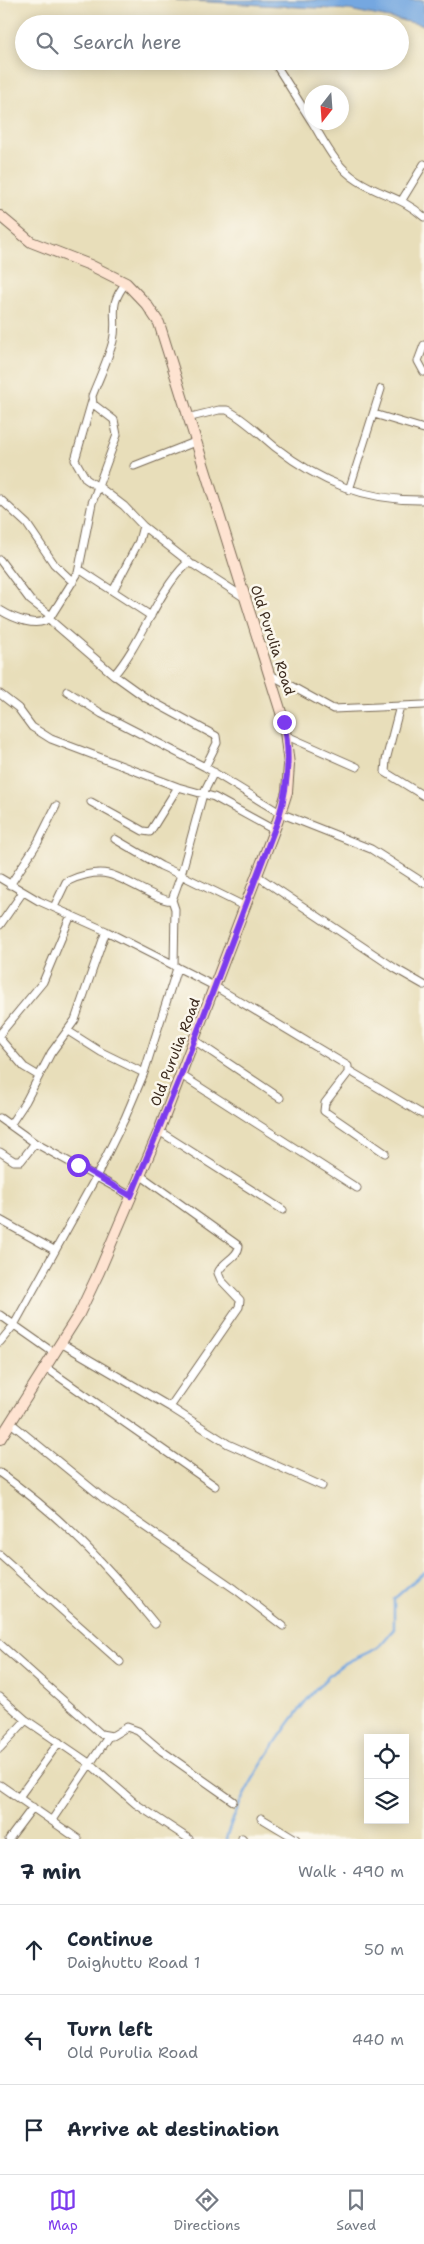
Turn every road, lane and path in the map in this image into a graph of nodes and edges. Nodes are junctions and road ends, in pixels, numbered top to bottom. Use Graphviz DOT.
graph roads {
  1 [pos="280,70"];
  2 [pos="304,109"];
  3 [pos="317,130"];
  4 [pos="424,164"];
  5 [pos="402,200"];
  6 [pos="0,216"];
  7 [pos="424,217"];
  8 [pos="126,283"];
  9 [pos="424,346"];
  10 [pos="424,372"];
  11 [pos="381,389"];
  12 [pos="92,401"];
  13 [pos="374,414"];
  14 [pos="187,418"];
  15 [pos="424,429"];
  16 [pos="195,442"];
  17 [pos="134,466"];
  18 [pos="98,486"];
  19 [pos="349,490"];
  20 [pos="0,499"];
  21 [pos="424,500"];
  22 [pos="143,526"];
  23 [pos="0,560"];
  24 [pos="190,563"];
  25 [pos="79,569"];
  26 [pos="73,582"];
  27 [pos="113,592"];
  28 [pos="245,599"];
  29 [pos="0,610"];
  30 [pos="151,616"];
  31 [pos="50,618"];
  32 [pos="114,675"];
  33 [pos="271,675"];
  34 [pos="67,691"];
  35 [pos="0,694"];
  36 [pos="424,705"];
  37 [pos="400,706"];
  38 [pos="287,736"];
  39 [pos="206,767"];
  40 [pos="357,767"];
  41 [pos="214,772"];
  42 [pos="178,787"];
  43 [pos="202,794"];
  44 [pos="424,796"];
  45 [pos="91,802"];
  46 [pos="56,806"];
  47 [pos="280,813"];
  48 [pos="274,830"];
  49 [pos="115,839"];
  50 [pos="181,875"];
  51 [pos="256,875"];
  52 [pos="0,878"];
  53 [pos="424,883"];
  54 [pos="10,885"];
  55 [pos="23,892"];
  56 [pos="172,900"];
  57 [pos="244,906"];
  58 [pos="54,907"];
  59 [pos="70,915"];
  60 [pos="0,924"];
  61 [pos="106,931"];
  62 [pos="177,968"];
  63 [pos="424,985"];
  64 [pos="214,986"];
  65 [pos="68,1031"];
  66 [pos="0,1034"];
  67 [pos="0,1039"];
  68 [pos="194,1040"];
  69 [pos="350,1071"];
  70 [pos="144,1074"];
  71 [pos="181,1075"];
  72 [pos="39,1076"];
  73 [pos="280,1098"];
  74 [pos="422,1114"];
  75 [pos="0,1118"];
  76 [pos="10,1125"];
  77 [pos="159,1131"];
  78 [pos="35,1143"];
  79 [pos="0,1152"];
  80 [pos="386,1153"];
  81 [pos="140,1175"];
  82 [pos="96,1177"];
  83 [pos="358,1188"];
  84 [pos="131,1196"];
  85 [pos="283,1210"];
  86 [pos="0,1220"];
  87 [pos="54,1250"];
  88 [pos="0,1315"];
  89 [pos="14,1325"];
  90 [pos="0,1342"];
  91 [pos="61,1343"];
  92 [pos="54,1352"];
  93 [pos="45,1367"];
  94 [pos="170,1407"];
  95 [pos="11,1423"];
  96 [pos="0,1439"];
  97 [pos="0,1473"];
  98 [pos="215,1486"];
  99 [pos="322,1486"];
  100 [pos="0,1555"];
  101 [pos="156,1624"];
  102 [pos="283,1626"];
  103 [pos="0,1644"];
  104 [pos="120,1662"];
  105 [pos="0,1697"];
  106 [pos="26,1720"];
  107 [pos="108,1737"];
  108 [pos="59,1742"];
  109 [pos="0,1748"];
  110 [pos="89,1763"];
  111 [pos="0,1784"];
  112 [pos="19,1797"];
  113 [pos="233,1801"];
  114 [pos="33,1807"];
  115 [pos="261,1818"];
  116 [pos="52,1820"];
  117 [pos="9,1839"];
  118 [pos="78,1839"];
  119 [pos="189,1839"];
  120 [pos="296,1839"];
  1 -- 2 [label="street"];
  3 -- 5 [label="street"];
  4 -- 5 [label="street"];
  5 -- 7 [label="street"];
  6 -- 8 [label="main road, Old Purulia Road"];
  8 -- 12 [label="street"];
  8 -- 14 [label="main road, Old Purulia Road"];
  9 -- 10 [label="street"];
  11 -- 13 [label="street"];
  12 -- 18 [label="street"];
  12 -- 18 [label="street"];
  13 -- 15 [label="street"];
  13 -- 19 [label="street"];
  14 -- 16 [label="main road, Old Purulia Road"];
  14 -- 19 [label="street"];
  16 -- 17 [label="street"];
  16 -- 28 [label="main road, Old Purulia Road"];
  18 -- 22 [label="street"];
  18 -- 25 [label="street"];
  19 -- 21 [label="street"];
  20 -- 26 [label="street"];
  22 -- 24 [label="street"];
  22 -- 27 [label="street"];
  23 -- 31 [label="street"];
  24 -- 28 [label="street"];
  24 -- 30 [label="street"];
  25 -- 26 [label="street"];
  25 -- 27 [label="street"];
  26 -- 31 [label="street"];
  27 -- 30 [label="street"];
  28 -- 33 [label="main road, Old Purulia Road"];
  29 -- 31 [label="street"];
  30 -- 32 [label="street"];
  31 -- 32 [label="street"];
  32 -- 39 [label="street"];
  33 -- 37 [label="street"];
  33 -- 38 [label="main road, Old Purulia Road"];
  34 -- 39 [label="street"];
  35 -- 42 [label="street"];
  36 -- 37 [label="street"];
  37 -- 44 [label="street"];
  38 -- 40 [label="street"];
  38 -- 47 [label="main road, Old Purulia Road"];
  39 -- 41 [label="street"];
  41 -- 43 [label="street"];
  41 -- 47 [label="street"];
  42 -- 43 [label="street"];
  42 -- 45 [label="street"];
  43 -- 48 [label="street"];
  43 -- 50 [label="street"];
  46 -- 54 [label="street"];
  47 -- 48 [label="main road, Old Purulia Road"];
  47 -- 53 [label="street"];
  48 -- 51 [label="main road, Old Purulia Road"];
  49 -- 50 [label="street"];
  50 -- 56 [label="street"];
  50 -- 57 [label="street"];
  51 -- 57 [label="main road, Old Purulia Road"];
  51 -- 63 [label="street"];
  52 -- 54 [label="street"];
  54 -- 55 [label="street"];
  55 -- 58 [label="street"];
  55 -- 60 [label="street"];
  56 -- 58 [label="street"];
  56 -- 62 [label="street"];
  57 -- 64 [label="main road, Old Purulia Road"];
  58 -- 59 [label="street"];
  59 -- 61 [label="street"];
  59 -- 66 [label="street"];
  61 -- 62 [label="street"];
  61 -- 65 [label="street"];
  62 -- 64 [label="street"];
  62 -- 70 [label="street"];
  64 -- 68 [label="main road, Old Purulia Road"];
  64 -- 69 [label="street"];
  65 -- 70 [label="street"];
  65 -- 72 [label="street"];
  67 -- 72 [label="street"];
  68 -- 71 [label="main road, Old Purulia Road"];
  68 -- 73 [label="street"];
  69 -- 74 [label="street"];
  69 -- 80 [label="street"];
  70 -- 82 [label="street"];
  71 -- 77 [label="main road, Old Purulia Road"];
  71 -- 83 [label="street"];
  72 -- 76 [label="street"];
  75 -- 76 [label="street"];
  76 -- 78 [label="street"];
  77 -- 81 [label="main road, Old Purulia Road"];
  77 -- 85 [label="street"];
  78 -- 79 [label="street"];
  78 -- 82 [label="street"];
  81 -- 84 [label="main road, Old Purulia Road"];
  81 -- 94 [label="street"];
  82 -- 84 [label="street"];
  82 -- 87 [label="street"];
  84 -- 91 [label="main road, Old Purulia Road"];
  86 -- 87 [label="street"];
  87 -- 89 [label="street"];
  88 -- 89 [label="street"];
  89 -- 90 [label="street"];
  89 -- 92 [label="street"];
  91 -- 92 [label="main road, Old Purulia Road"];
  91 -- 94 [label="street"];
  92 -- 93 [label="main road, Old Purulia Road"];
  93 -- 95 [label="main road, Old Purulia Road"];
  93 -- 98 [label="street"];
  94 -- 99 [label="street"];
  95 -- 96 [label="main road, Old Purulia Road"];
  95 -- 102 [label="street"];
  97 -- 101 [label="street"];
  100 -- 104 [label="street"];
  103 -- 107 [label="street"];
  105 -- 106 [label="street"];
  106 -- 108 [label="street"];
  106 -- 109 [label="street"];
  107 -- 110 [label="street"];
  107 -- 113 [label="street"];
  108 -- 110 [label="street"];
  108 -- 112 [label="street"];
  110 -- 116 [label="street"];
  110 -- 119 [label="street"];
  111 -- 112 [label="street"];
  112 -- 114 [label="street"];
  114 -- 116 [label="street"];
  114 -- 117 [label="street"];
  115 -- 120 [label="street"];
  116 -- 118 [label="street"];
}
